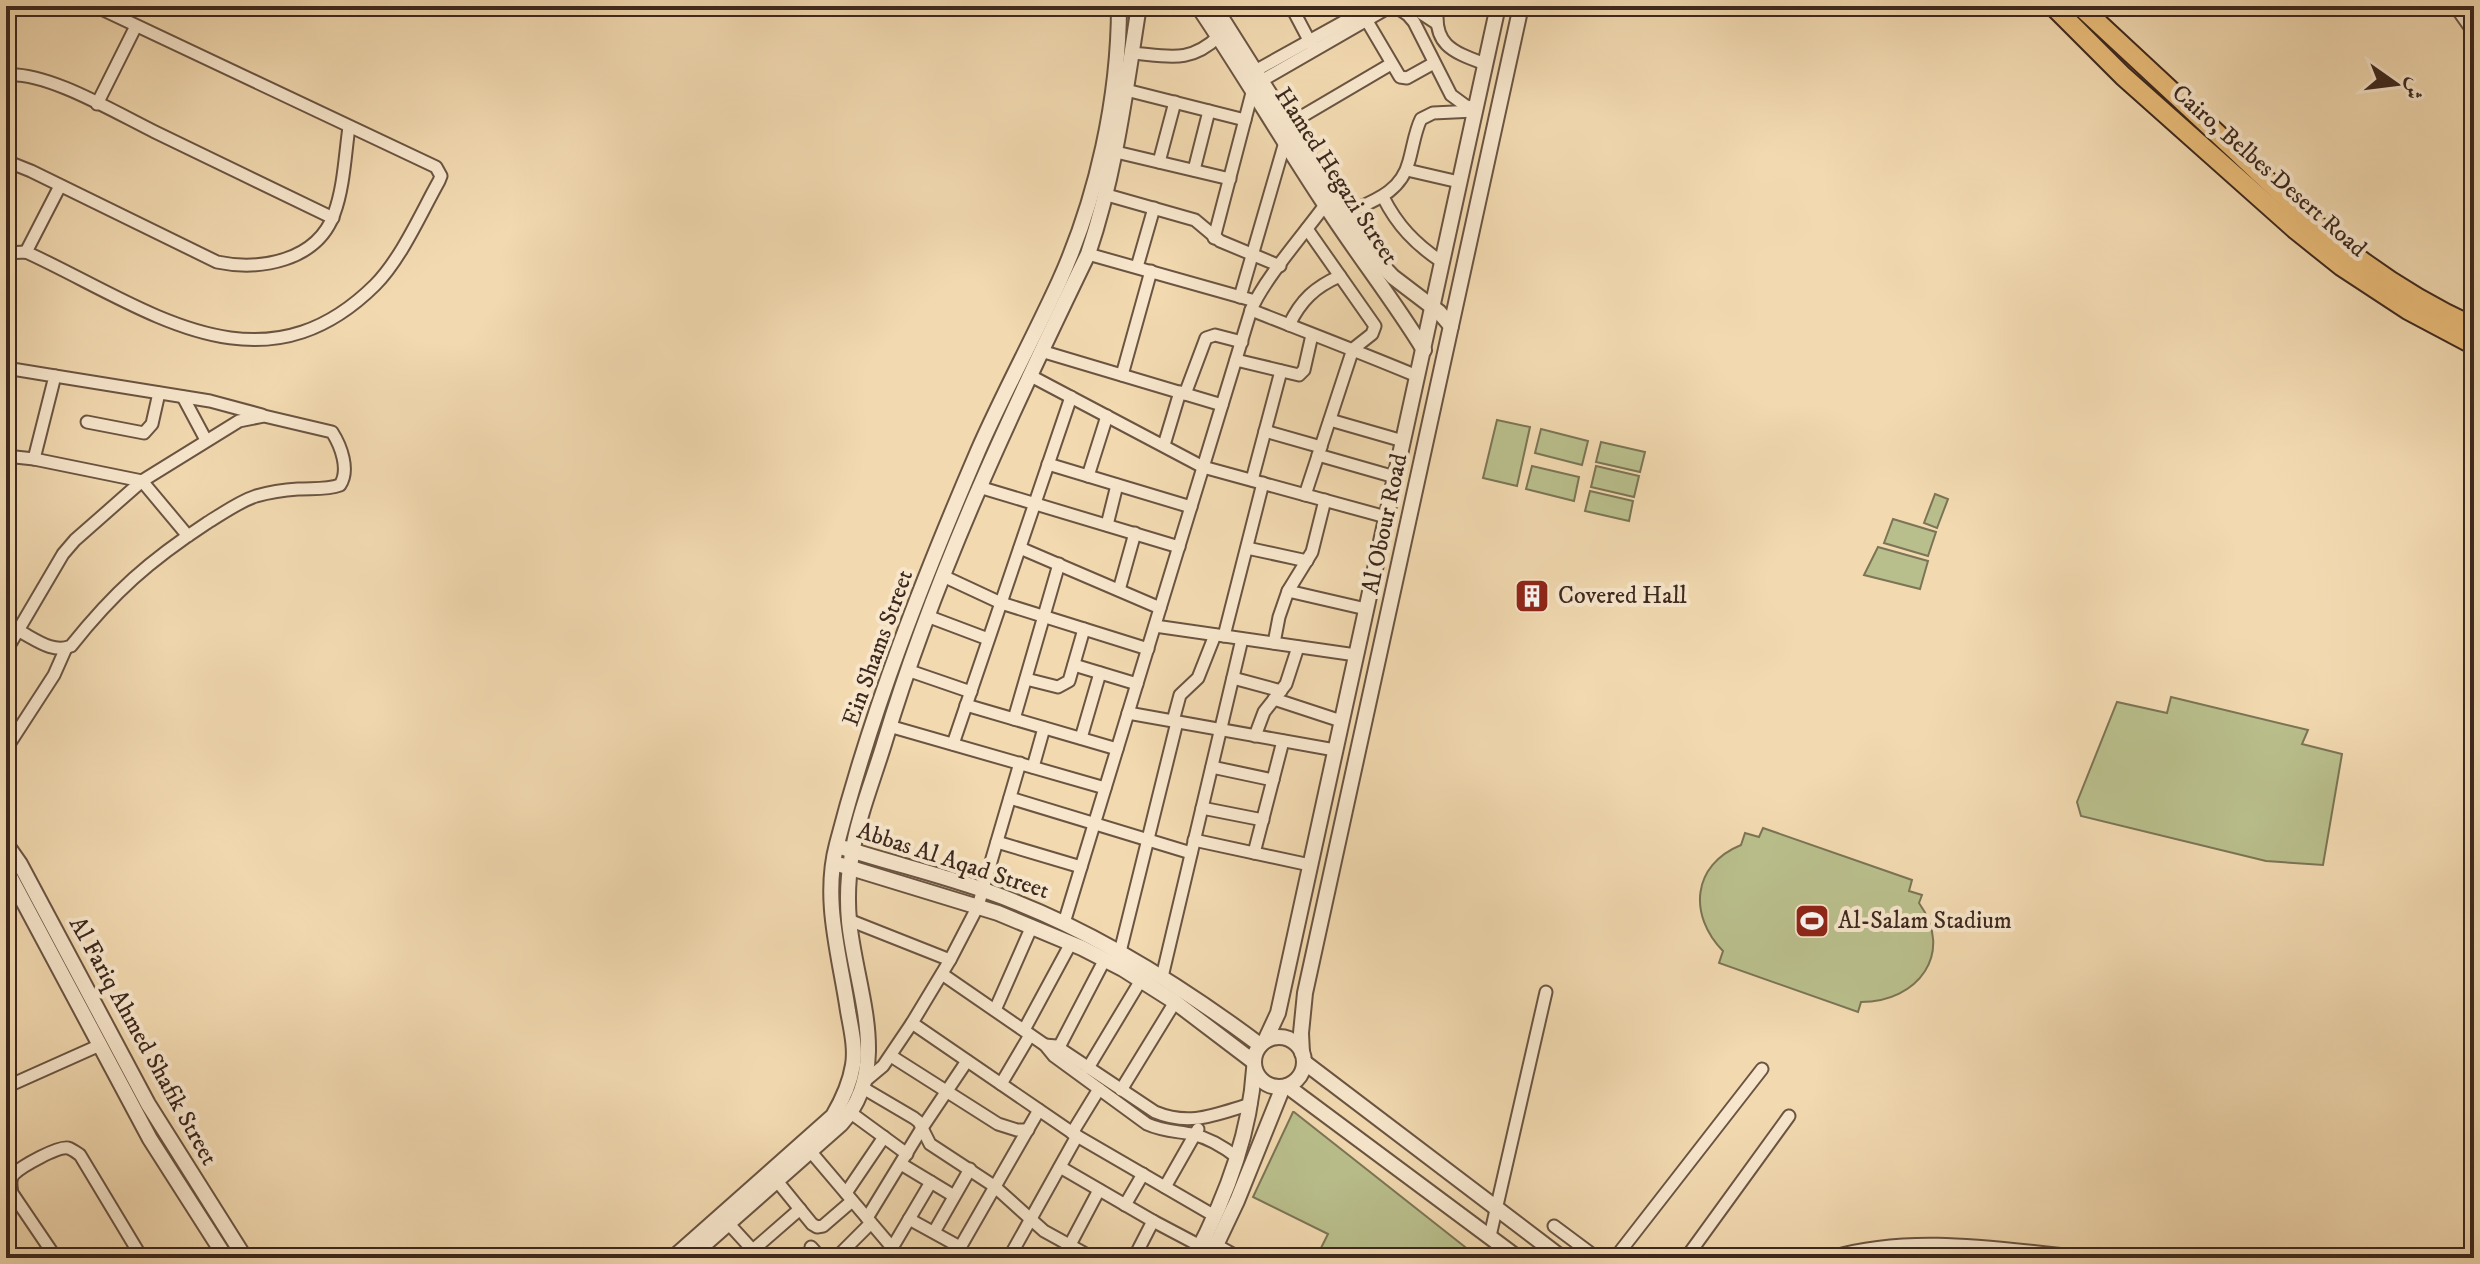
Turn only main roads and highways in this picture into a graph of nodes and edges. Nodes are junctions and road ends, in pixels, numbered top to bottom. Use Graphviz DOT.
graph roads {
  1 [pos="2053,6"];
  2 [pos="2080,6"];
  3 [pos="2113,36"];
  4 [pos="2097,51"];
  5 [pos="2138,60"];
  6 [pos="2123,76"];
  7 [pos="2474,327"];
  8 [pos="2474,345"];
  1 -- 4 [label="highway, Cairo, Belbes Desert Road"];
  2 -- 3 [label="highway, Cairo, Belbes Desert Road"];
  3 -- 4 [label="highway"];
  3 -- 5 [label="highway, Cairo, Belbes Desert Road"];
  4 -- 6 [label="highway, Cairo, Belbes Desert Road"];
  5 -- 6 [label="highway"];
  5 -- 7 [label="highway, Cairo, Belbes Desert Road"];
  6 -- 8 [label="highway, Cairo, Belbes Desert Road"];
}
